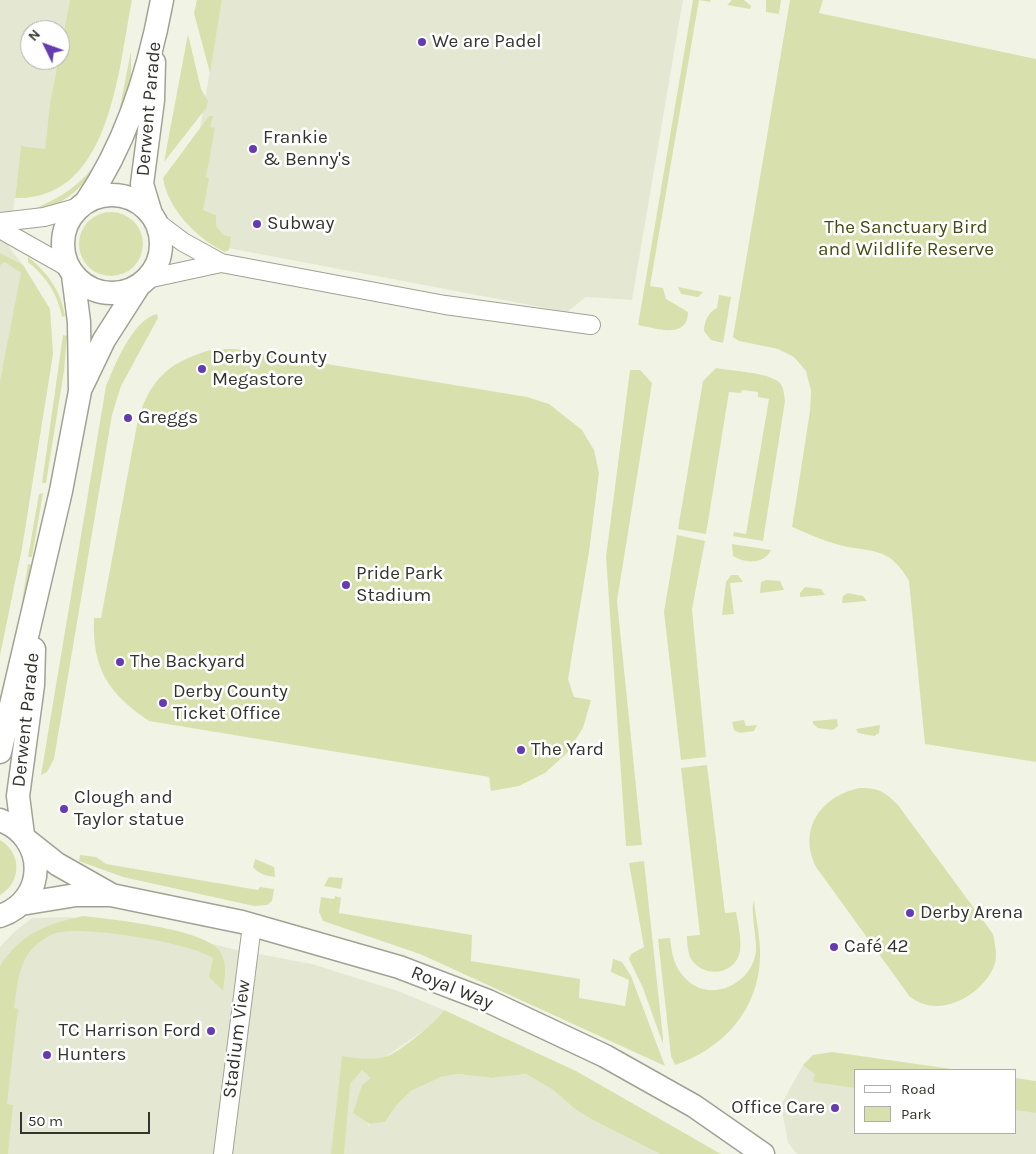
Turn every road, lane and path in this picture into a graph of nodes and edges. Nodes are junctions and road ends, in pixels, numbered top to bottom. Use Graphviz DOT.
graph roads {
  1 [pos="162,0"];
  2 [pos="156,31"];
  3 [pos="83,205"];
  4 [pos="153,217"];
  5 [pos="0,222"];
  6 [pos="0,228"];
  7 [pos="222,263"];
  8 [pos="71,272"];
  9 [pos="142,283"];
  10 [pos="591,325"];
  11 [pos="80,391"];
  12 [pos="36,606"];
  13 [pos="0,752"];
  14 [pos="0,820"];
  15 [pos="26,838"];
  16 [pos="110,895"];
  17 [pos="12,909"];
  18 [pos="252,925"];
  19 [pos="0,932"];
  20 [pos="223,1154"];
  21 [pos="763,1154"];
  1 -- 2 [label="street, Derwent Parade"];
  2 -- 3 [label="street, Derwent Parade"];
  2 -- 4 [label="street, Derwent Parade"];
  3 -- 4 [label="street"];
  3 -- 5 [label="street"];
  3 -- 8 [label="street"];
  4 -- 7 [label="street"];
  4 -- 9 [label="street"];
  6 -- 8 [label="street"];
  7 -- 9 [label="street"];
  7 -- 10 [label="street"];
  8 -- 9 [label="street"];
  8 -- 11 [label="street, Derwent Parade"];
  9 -- 11 [label="street, Derwent Parade"];
  11 -- 12 [label="street, Derwent Parade"];
  12 -- 13 [label="street, Derwent Parade"];
  12 -- 15 [label="street, Derwent Parade"];
  14 -- 15 [label="street, Royal Way"];
  15 -- 16 [label="street, Royal Way"];
  15 -- 17 [label="street, Derwent Parade"];
  16 -- 17 [label="street, Royal Way"];
  16 -- 18 [label="street, Royal Way"];
  17 -- 19 [label="street"];
  18 -- 20 [label="street, Stadium View"];
  18 -- 21 [label="street, Royal Way"];
}
